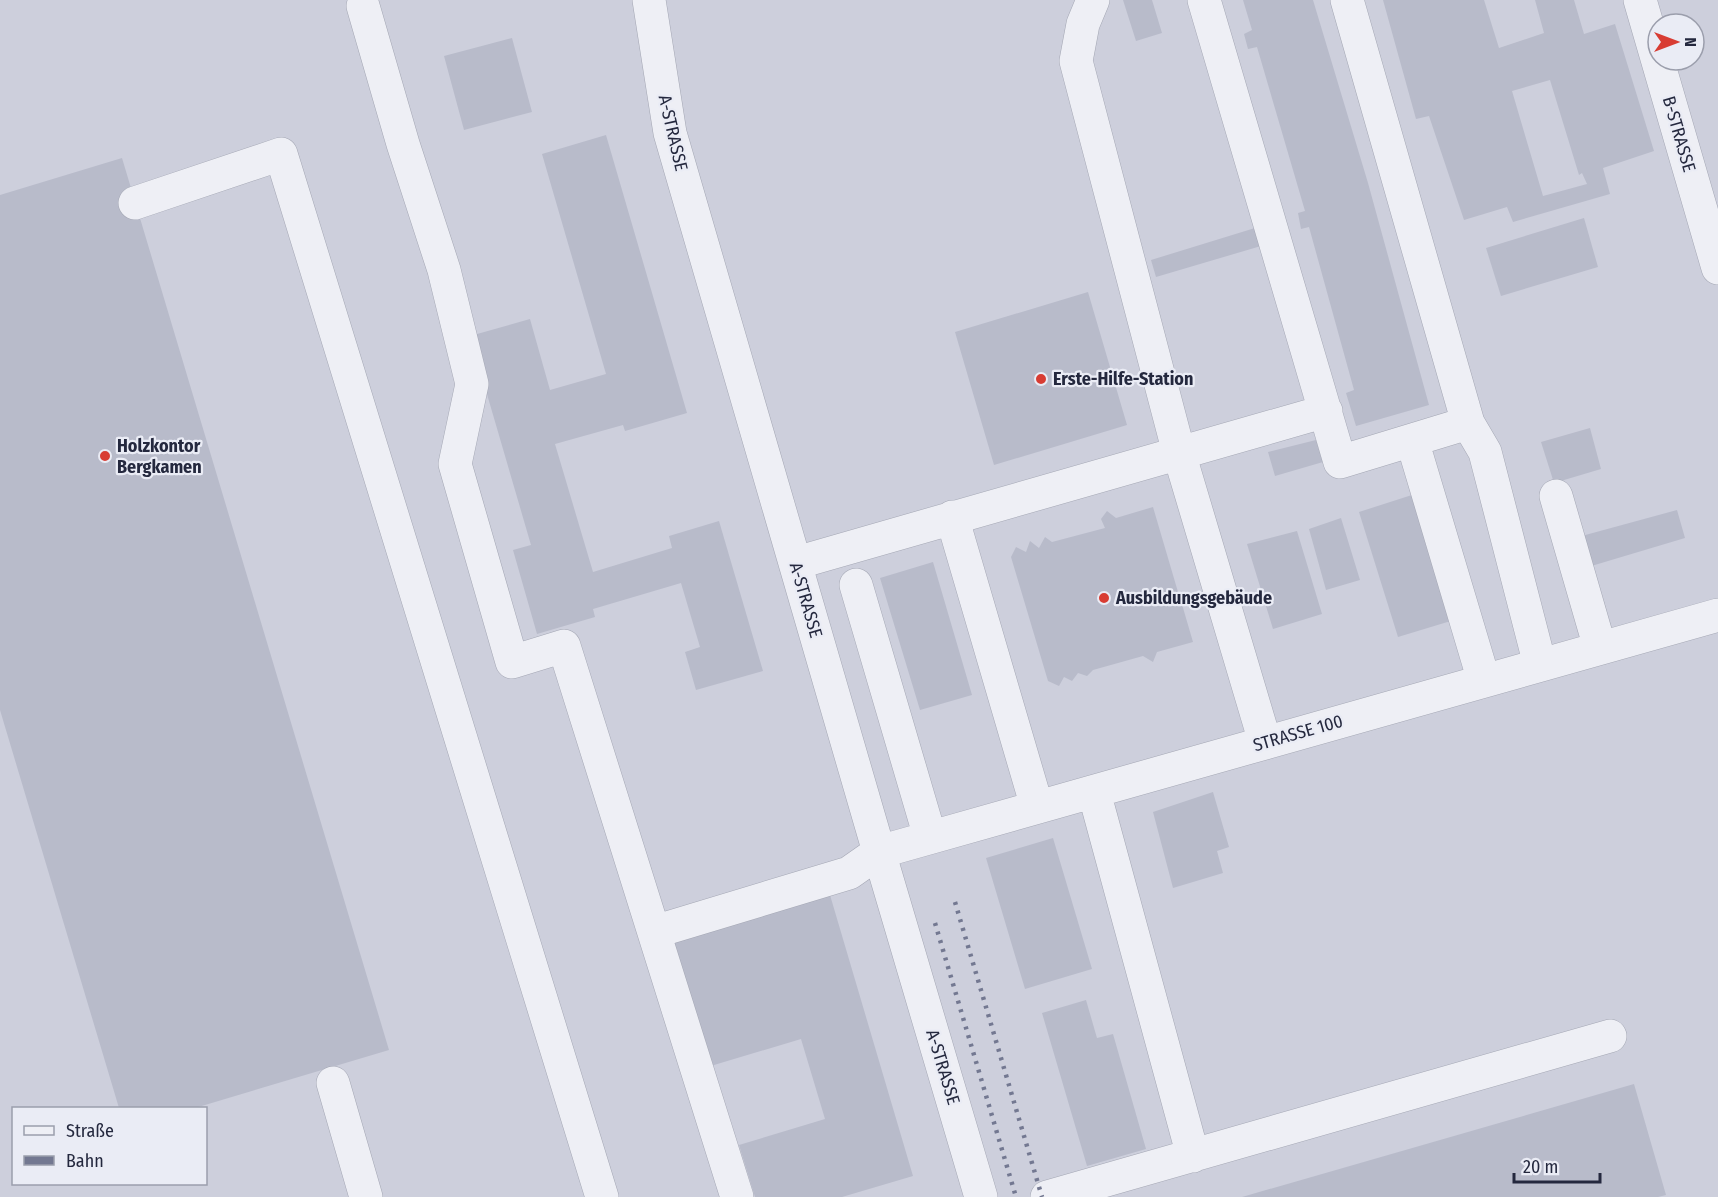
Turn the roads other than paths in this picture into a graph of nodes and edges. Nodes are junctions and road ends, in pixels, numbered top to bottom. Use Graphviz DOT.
graph roads {
  1 [pos="649,0"];
  2 [pos="1093,0"];
  3 [pos="1204,0"];
  4 [pos="1347,0"];
  5 [pos="1640,0"];
  6 [pos="363,6"];
  7 [pos="135,203"];
  8 [pos="1718,266"];
  9 [pos="1326,411"];
  10 [pos="1468,423"];
  11 [pos="1412,440"];
  12 [pos="1179,453"];
  13 [pos="1556,496"];
  14 [pos="952,517"];
  15 [pos="796,562"];
  16 [pos="856,585"];
  17 [pos="1718,615"];
  18 [pos="1599,648"];
  19 [pos="1540,665"];
  20 [pos="1484,681"];
  21 [pos="1265,742"];
  22 [pos="1094,792"];
  23 [pos="1037,807"];
  24 [pos="930,837"];
  25 [pos="879,852"];
  26 [pos="654,932"];
  27 [pos="1610,1036"];
  28 [pos="333,1083"];
  29 [pos="1193,1156"];
  30 [pos="366,1197"];
  31 [pos="602,1197"];
  32 [pos="737,1197"];
  33 [pos="981,1197"];
  34 [pos="1047,1197"];
  1 -- 15 [label="lane, A-STRASSE"];
  2 -- 12 [label="lane"];
  3 -- 9 [label="lane"];
  4 -- 10 [label="lane"];
  5 -- 8 [label="lane, B-STRASSE"];
  6 -- 26 [label="lane"];
  7 -- 31 [label="lane"];
  9 -- 11 [label="lane"];
  9 -- 12 [label="lane"];
  10 -- 11 [label="lane"];
  10 -- 19 [label="lane"];
  11 -- 20 [label="lane"];
  12 -- 14 [label="lane"];
  12 -- 21 [label="lane"];
  13 -- 18 [label="lane"];
  14 -- 15 [label="lane"];
  14 -- 23 [label="lane"];
  15 -- 25 [label="lane, A-STRASSE"];
  16 -- 24 [label="lane"];
  17 -- 18 [label="lane, STRASSE 100"];
  18 -- 19 [label="lane, STRASSE 100"];
  19 -- 20 [label="lane, STRASSE 100"];
  20 -- 21 [label="lane, STRASSE 100"];
  21 -- 22 [label="lane, STRASSE 100"];
  22 -- 23 [label="lane, STRASSE 100"];
  22 -- 29 [label="lane"];
  23 -- 24 [label="lane, STRASSE 100"];
  24 -- 25 [label="lane, STRASSE 100"];
  25 -- 26 [label="lane, STRASSE 100"];
  25 -- 33 [label="lane, A-STRASSE"];
  26 -- 32 [label="lane"];
  27 -- 29 [label="lane"];
  28 -- 30 [label="lane"];
  29 -- 34 [label="lane"];
}
